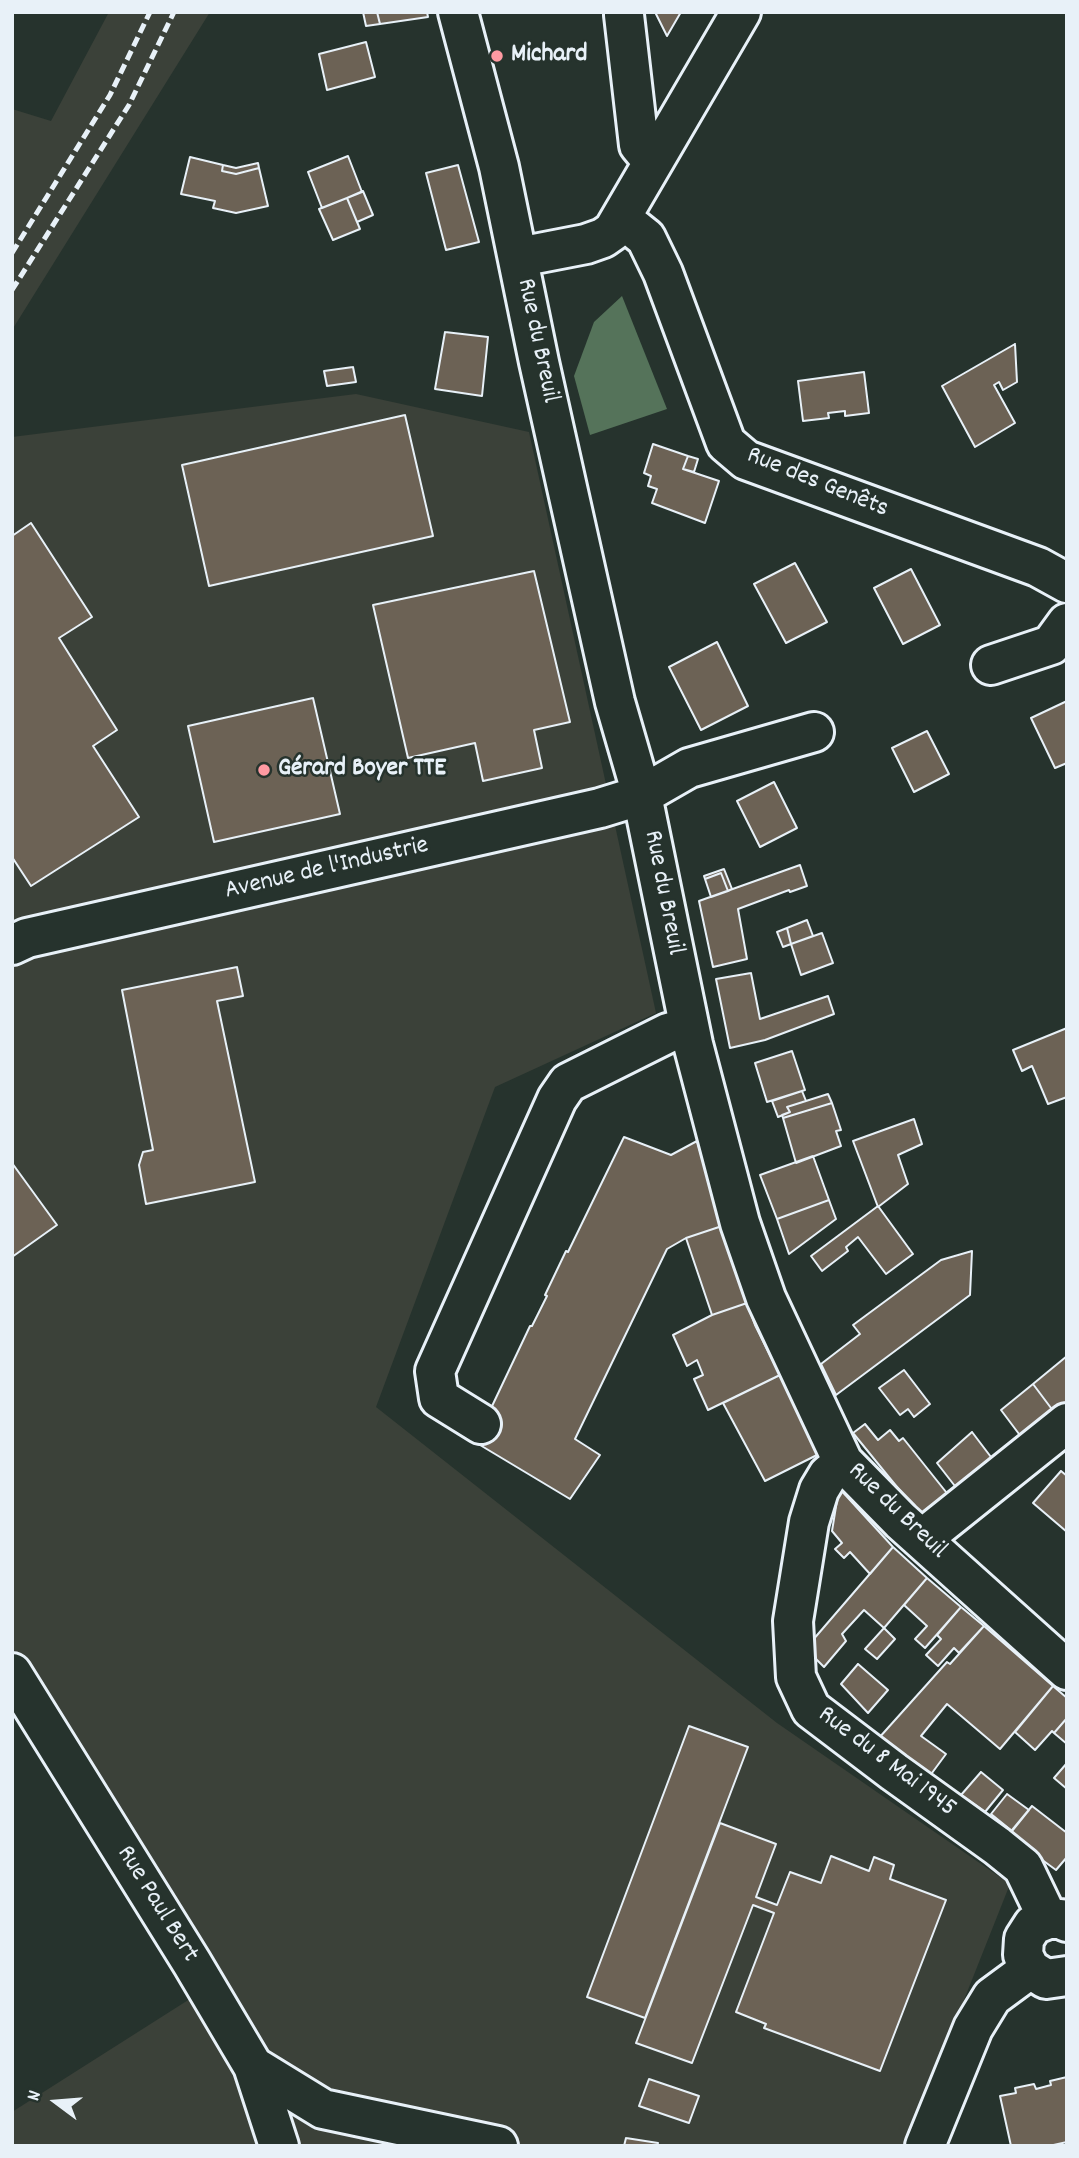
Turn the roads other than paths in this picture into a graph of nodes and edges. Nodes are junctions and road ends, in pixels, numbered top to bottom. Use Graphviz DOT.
graph roads {
  1 [pos="458,12"];
  2 [pos="741,12"];
  3 [pos="625,15"];
  4 [pos="653,162"];
  5 [pos="621,218"];
  6 [pos="519,257"];
  7 [pos="1067,583"];
  8 [pos="1067,623"];
  9 [pos="991,665"];
  10 [pos="814,732"];
  11 [pos="642,795"];
  12 [pos="12,945"];
  13 [pos="689,1027"];
  14 [pos="1067,1423"];
  15 [pos="481,1424"];
  16 [pos="844,1462"];
  17 [pos="922,1539"];
  18 [pos="1067,1670"];
  19 [pos="12,1674"];
  20 [pos="1058,1920"];
  21 [pos="1030,1969"];
  22 [pos="1067,1976"];
  23 [pos="254,2066"];
  24 [pos="279,2146"];
  25 [pos="498,2146"];
  26 [pos="925,2146"];
  1 -- 6 [label="street, Rue du Breuil"];
  2 -- 4 [label="street"];
  3 -- 4 [label="street"];
  4 -- 5 [label="street"];
  5 -- 6 [label="street"];
  5 -- 7 [label="street, Rue des Genêts"];
  6 -- 11 [label="street, Rue du Breuil"];
  8 -- 9 [label="street"];
  10 -- 11 [label="street, Avenue de l'Industrie"];
  11 -- 12 [label="street, Avenue de l'Industrie"];
  11 -- 13 [label="street, Rue du Breuil"];
  13 -- 15 [label="street"];
  13 -- 16 [label="street, Rue du Breuil"];
  14 -- 17 [label="street"];
  16 -- 17 [label="street, Rue du Breuil"];
  16 -- 20 [label="street, Rue du 8 Mai 1945"];
  17 -- 18 [label="street, Rue du Breuil"];
  19 -- 23 [label="street, Rue Paul Bert"];
  20 -- 21 [label="street"];
  21 -- 22 [label="street"];
  21 -- 26 [label="street"];
  23 -- 24 [label="street, Rue Paul Bert"];
  23 -- 25 [label="street"];
}
